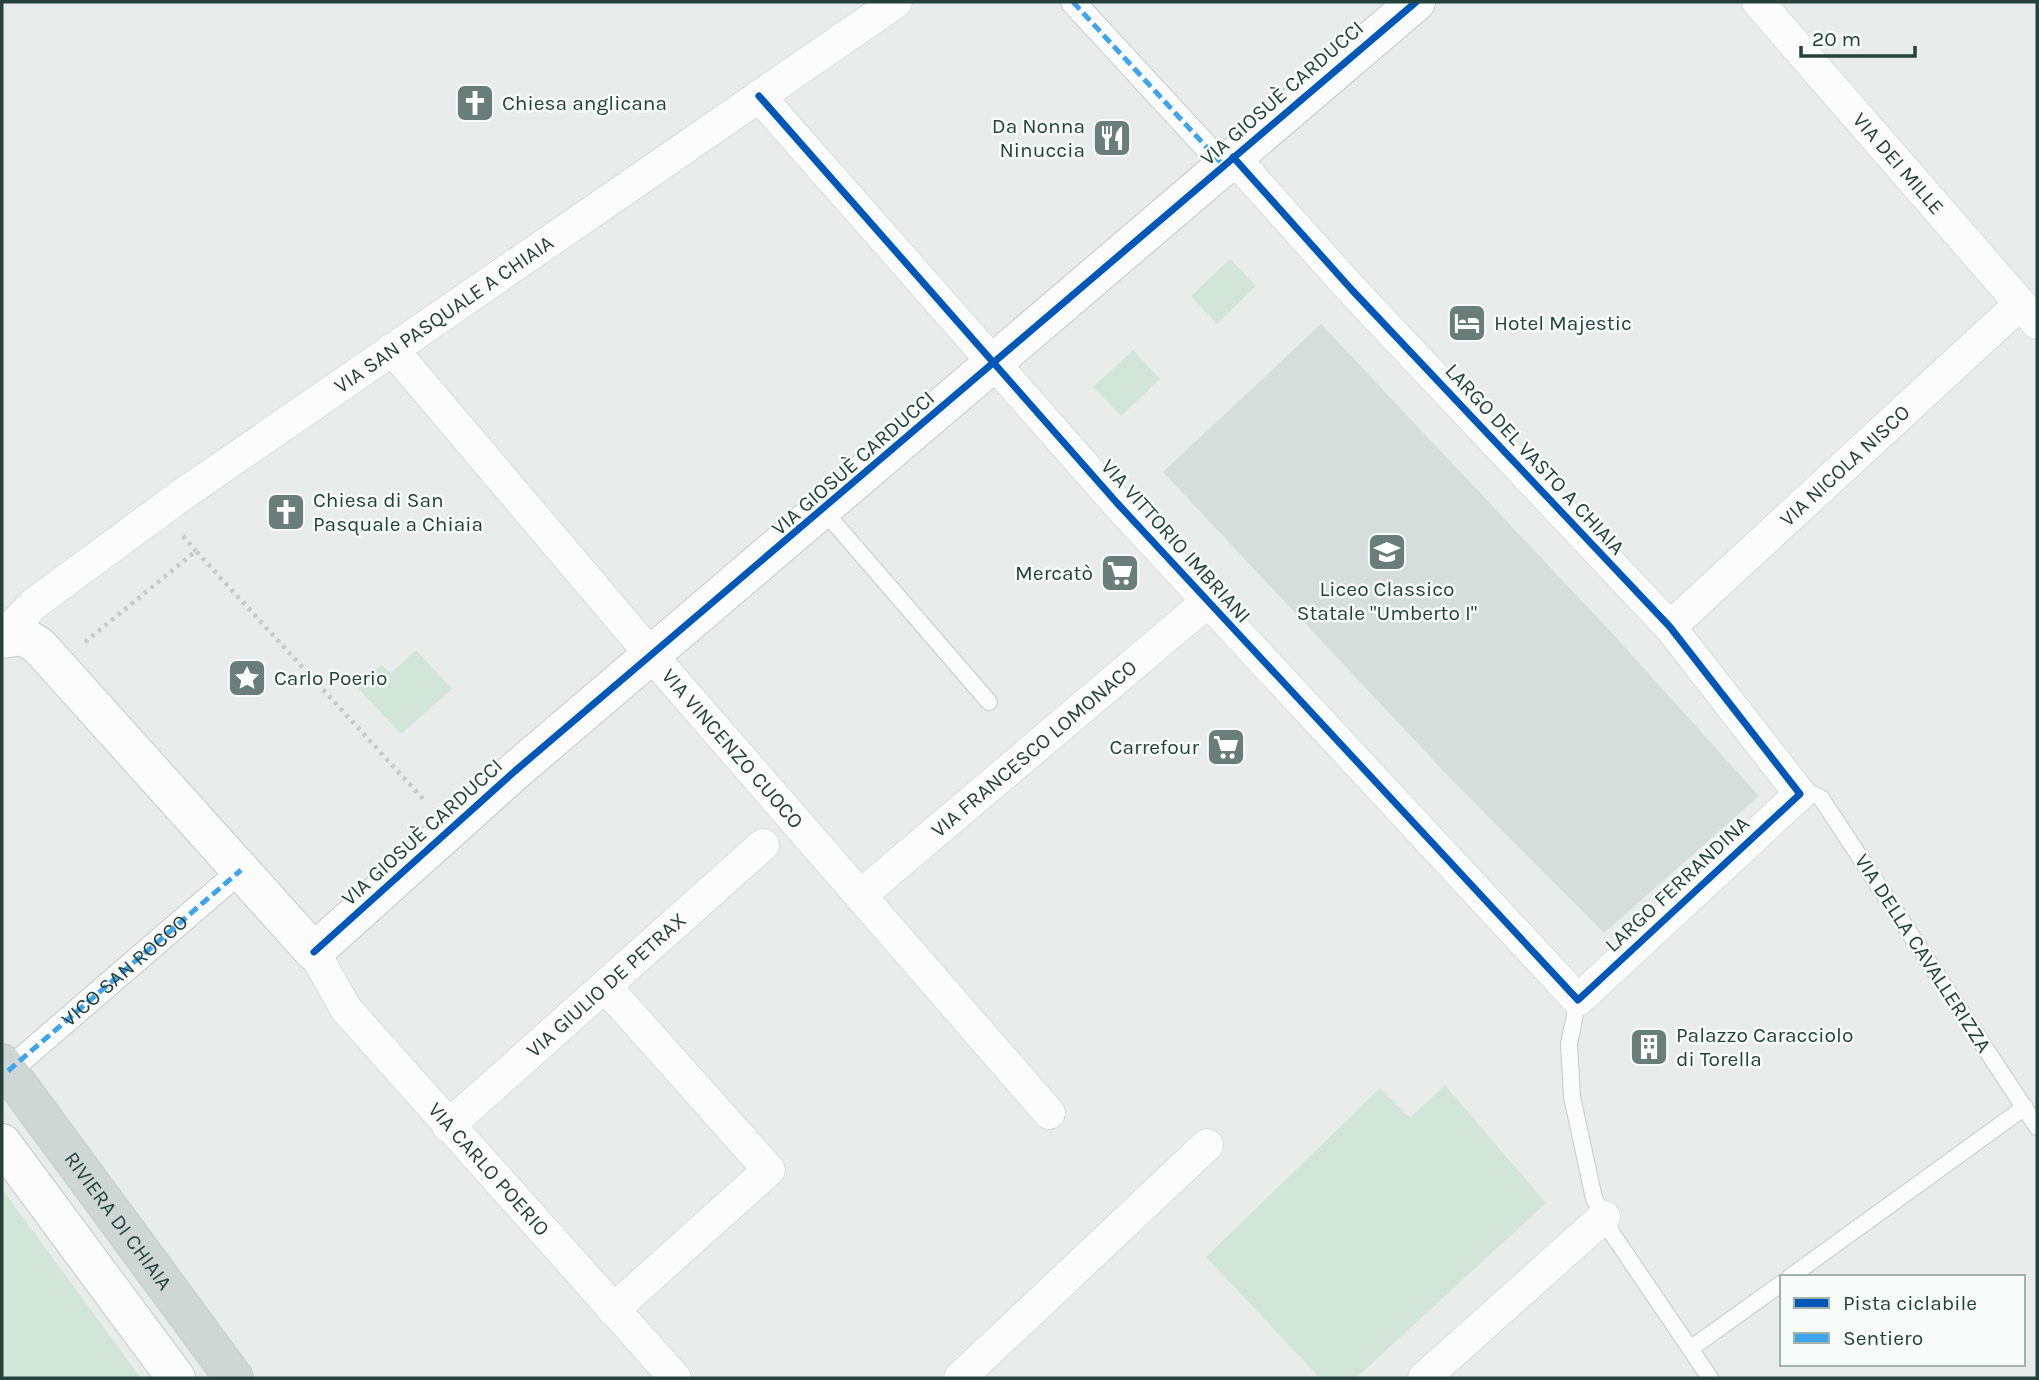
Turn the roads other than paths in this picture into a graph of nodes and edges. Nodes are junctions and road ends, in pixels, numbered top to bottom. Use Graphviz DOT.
graph roads {
  1 [pos="896,2"];
  2 [pos="1073,2"];
  3 [pos="1416,2"];
  4 [pos="1758,2"];
  5 [pos="759,96"];
  6 [pos="1228,162"];
  7 [pos="2032,316"];
  8 [pos="392,349"];
  9 [pos="994,365"];
  10 [pos="824,511"];
  11 [pos="1207,602"];
  12 [pos="1670,627"];
  13 [pos="2,638"];
  14 [pos="653,657"];
  15 [pos="989,702"];
  16 [pos="1800,794"];
  17 [pos="764,845"];
  18 [pos="241,870"];
  19 [pos="860,896"];
  20 [pos="314,952"];
  21 [pos="605,986"];
  22 [pos="1578,1000"];
  23 [pos="5,1067"];
  24 [pos="2025,1107"];
  25 [pos="1049,1113"];
  26 [pos="449,1126"];
  27 [pos="2037,1127"];
  28 [pos="2,1143"];
  29 [pos="1207,1144"];
  30 [pos="1604,1217"];
  31 [pos="1793,1275"];
  32 [pos="1780,1284"];
  33 [pos="614,1310"];
  34 [pos="1690,1349"];
  35 [pos="176,1378"];
  36 [pos="234,1378"];
  37 [pos="675,1378"];
  38 [pos="960,1378"];
  39 [pos="1424,1378"];
  40 [pos="1710,1378"];
  1 -- 5 [label="street, VIA SAN PASQUALE A CHIAIA"];
  2 -- 6 [label="street"];
  3 -- 6 [label="street, VIA GIOSUÈ CARDUCCI"];
  4 -- 7 [label="street, VIA DEI MILLE"];
  5 -- 8 [label="street, VIA SAN PASQUALE A CHIAIA"];
  5 -- 9 [label="street, VIA VITTORIO IMBRIANI"];
  6 -- 9 [label="street, VIA GIOSUÈ CARDUCCI"];
  6 -- 12 [label="street, LARGO DEL VASTO A CHIAIA"];
  7 -- 12 [label="street, VIA NICOLA NISCO"];
  8 -- 13 [label="street, VIA SAN PASQUALE A CHIAIA"];
  8 -- 14 [label="street, VIA VINCENZO CUOCO"];
  9 -- 10 [label="street, VIA GIOSUÈ CARDUCCI"];
  9 -- 11 [label="street, VIA VITTORIO IMBRIANI"];
  10 -- 14 [label="street, VIA GIOSUÈ CARDUCCI"];
  10 -- 15 [label="lane"];
  11 -- 19 [label="street, VIA FRANCESCO LOMONACO"];
  11 -- 22 [label="street, VIA VITTORIO IMBRIANI"];
  12 -- 16 [label="street, LARGO DEL VASTO A CHIAIA"];
  13 -- 18 [label="street"];
  14 -- 19 [label="street, VIA VINCENZO CUOCO"];
  14 -- 20 [label="street, VIA GIOSUÈ CARDUCCI"];
  16 -- 22 [label="street, LARGO FERRANDINA"];
  16 -- 24 [label="lane, VIA DELLA CAVALLERIZZA"];
  17 -- 21 [label="street, VIA GIULIO DE PETRAX"];
  18 -- 20 [label="street"];
  18 -- 23 [label="street, VICO SAN ROCCO"];
  19 -- 25 [label="street, VIA VINCENZO CUOCO"];
  20 -- 26 [label="street, VIA CARLO POERIO"];
  21 -- 26 [label="street, VIA GIULIO DE PETRAX"];
  21 -- 33 [label="street"];
  22 -- 30 [label="lane"];
  23 -- 36 [label="main road, RIVIERA DI CHIAIA"];
  24 -- 27 [label="lane, VIA DELLA CAVALLERIZZA"];
  24 -- 31 [label="lane"];
  26 -- 33 [label="street, VIA CARLO POERIO"];
  28 -- 35 [label="street"];
  29 -- 38 [label="street"];
  30 -- 34 [label="lane"];
  30 -- 39 [label="street"];
  32 -- 34 [label="lane"];
  33 -- 37 [label="street, VIA CARLO POERIO"];
  34 -- 40 [label="lane"];
}
